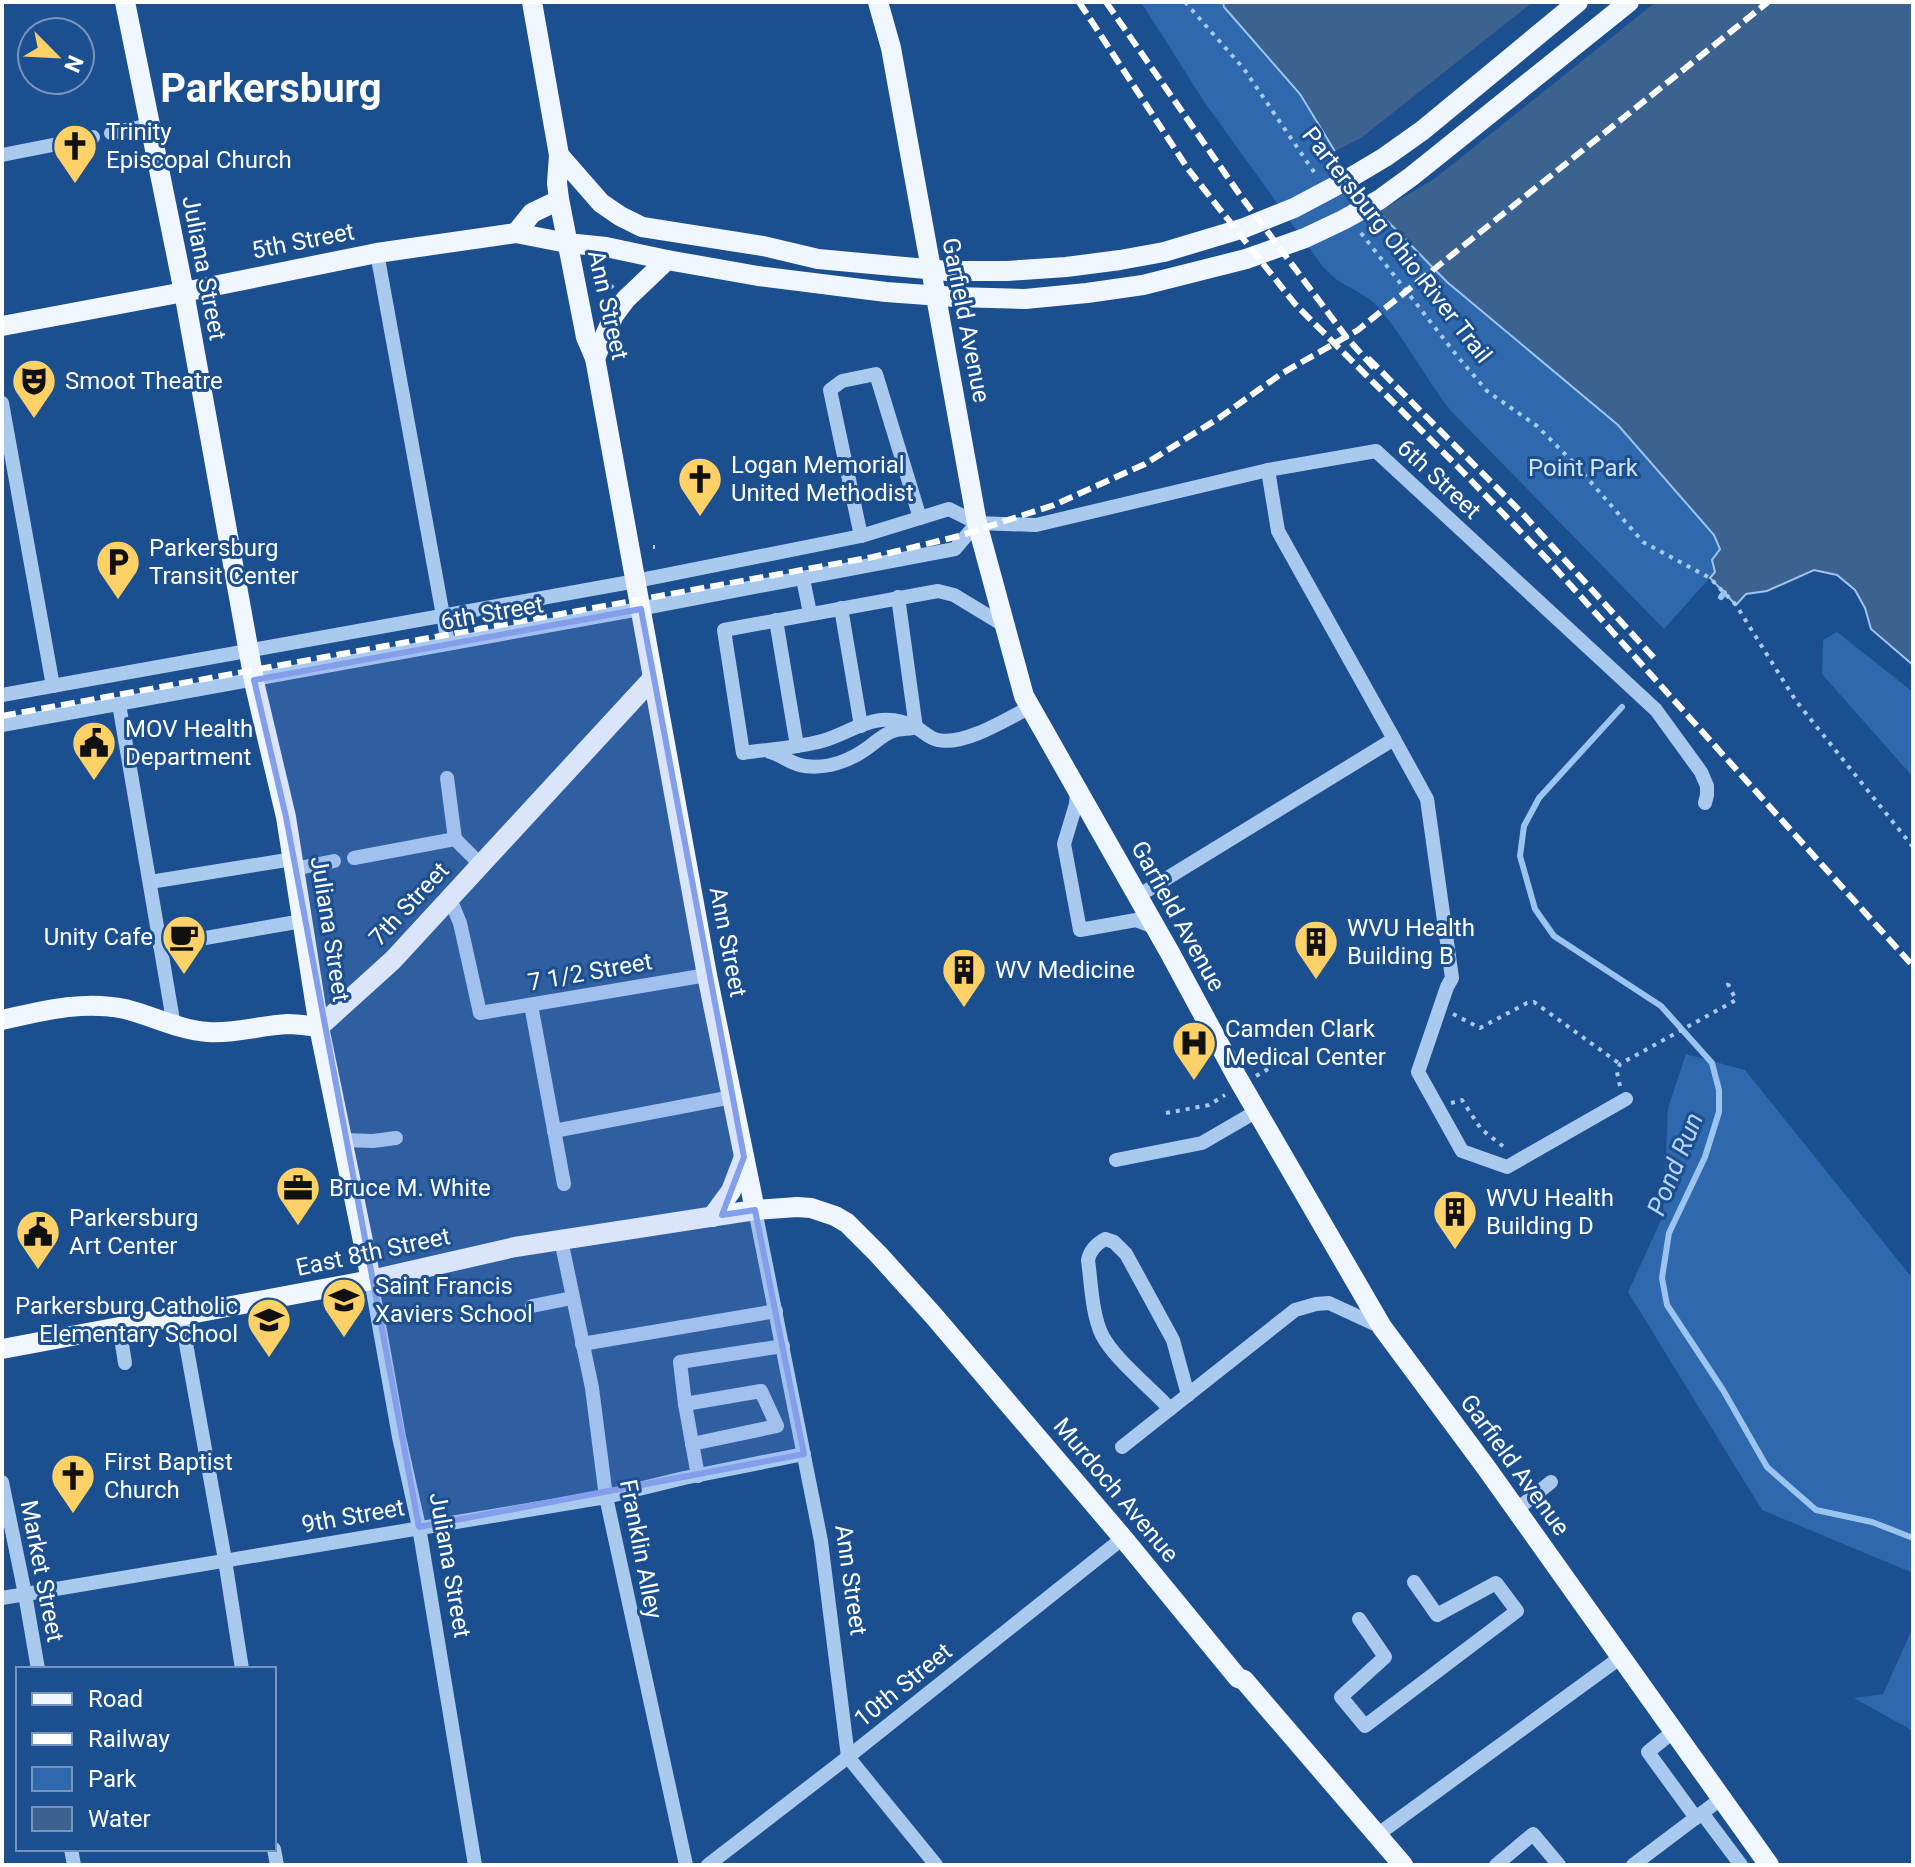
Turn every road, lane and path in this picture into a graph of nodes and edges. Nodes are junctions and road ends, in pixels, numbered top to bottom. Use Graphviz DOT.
graph roads {
  1 [pos="125,2"];
  2 [pos="532,2"];
  3 [pos="878,2"];
  4 [pos="1185,2"];
  5 [pos="1578,2"];
  6 [pos="1629,2"];
  7 [pos="150,125"];
  8 [pos="111,133"];
  9 [pos="93,137"];
  10 [pos="2,155"];
  11 [pos="559,155"];
  12 [pos="1318,178"];
  13 [pos="559,200"];
  14 [pos="1356,227"];
  15 [pos="516,233"];
  16 [pos="567,243"];
  17 [pos="377,253"];
  18 [pos="667,260"];
  19 [pos="605,266"];
  20 [pos="184,292"];
  21 [pos="617,292"];
  22 [pos="2,326"];
  23 [pos="595,358"];
  24 [pos="2,403"];
  25 [pos="1268,470"];
  26 [pos="920,518"];
  27 [pos="977,523"];
  28 [pos="861,536"];
  29 [pos="803,579"];
  30 [pos="636,581"];
  31 [pos="898,597"];
  32 [pos="841,608"];
  33 [pos="641,609"];
  34 [pos="810,613"];
  35 [pos="443,615"];
  36 [pos="776,620"];
  37 [pos="1005,626"];
  38 [pos="448,643"];
  39 [pos="250,651"];
  40 [pos="653,678"];
  41 [pos="254,680"];
  42 [pos="53,686"];
  43 [pos="2,695"];
  44 [pos="119,704"];
  45 [pos="1030,707"];
  46 [pos="2,725"];
  47 [pos="861,726"];
  48 [pos="916,728"];
  49 [pos="1394,739"];
  50 [pos="797,746"];
  51 [pos="761,750"];
  52 [pos="447,778"];
  53 [pos="1076,788"];
  54 [pos="1705,803"];
  55 [pos="455,839"];
  56 [pos="1913,847"];
  57 [pos="354,858"];
  58 [pos="334,861"];
  59 [pos="293,864"];
  60 [pos="481,865"];
  61 [pos="150,882"];
  62 [pos="1138,896"];
  63 [pos="450,899"];
  64 [pos="302,921"];
  65 [pos="1156,928"];
  66 [pos="160,946"];
  67 [pos="707,975"];
  68 [pos="1732,979"];
  69 [pos="531,1005"];
  70 [pos="1440,1007"];
  71 [pos="2,1020"];
  72 [pos="174,1026"];
  73 [pos="319,1027"];
  74 [pos="1620,1064"];
  75 [pos="732,1097"];
  76 [pos="1626,1099"];
  77 [pos="1438,1107"];
  78 [pos="1257,1111"];
  79 [pos="554,1131"];
  80 [pos="396,1138"];
  81 [pos="342,1140"];
  82 [pos="744,1157"];
  83 [pos="1116,1160"];
  84 [pos="1520,1160"];
  85 [pos="564,1184"];
  86 [pos="755,1210"];
  87 [pos="712,1217"];
  88 [pos="561,1240"];
  89 [pos="371,1280"];
  90 [pos="572,1298"];
  91 [pos="532,1306"];
  92 [pos="776,1311"];
  93 [pos="181,1316"];
  94 [pos="119,1326"];
  95 [pos="1382,1327"];
  96 [pos="582,1344"];
  97 [pos="783,1346"];
  98 [pos="2,1349"];
  99 [pos="125,1363"];
  100 [pos="1188,1395"];
  101 [pos="685,1404"];
  102 [pos="1170,1409"];
  103 [pos="692,1444"];
  104 [pos="1122,1447"];
  105 [pos="804,1454"];
  106 [pos="698,1476"];
  107 [pos="2,1482"];
  108 [pos="1551,1482"];
  109 [pos="606,1497"];
  110 [pos="1516,1510"];
  111 [pos="419,1527"];
  112 [pos="1123,1538"];
  113 [pos="225,1560"];
  114 [pos="1414,1582"];
  115 [pos="25,1594"];
  116 [pos="2,1598"];
  117 [pos="1359,1619"];
  118 [pos="1621,1657"];
  119 [pos="38,1667"];
  120 [pos="242,1667"];
  121 [pos="1674,1731"];
  122 [pos="848,1757"];
  123 [pos="1722,1798"];
  124 [pos="1699,1815"];
  125 [pos="1377,1835"];
  126 [pos="475,1865"];
  127 [pos="686,1865"];
  128 [pos="708,1865"];
  129 [pos="936,1865"];
  130 [pos="1403,1865"];
  131 [pos="1496,1865"];
  132 [pos="1559,1865"];
  133 [pos="1633,1865"];
  134 [pos="1741,1865"];
  135 [pos="1769,1865"];
  1 -- 7 [label="main road, Juliana Street"];
  2 -- 11 [label="main road, Ann Street"];
  3 -- 27 [label="main road, Garfield Avenue"];
  4 -- 12 [label="path, Partersburg Ohio River Trail"];
  5 -- 11 [label="main road"];
  6 -- 18 [label="main road, 5th Street"];
  7 -- 8 [label="street"];
  7 -- 20 [label="main road, Juliana Street"];
  9 -- 10 [label="street"];
  11 -- 13 [label="main road, Ann Street"];
  13 -- 15 [label="main road"];
  13 -- 16 [label="main road, Ann Street"];
  14 -- 56 [label="path, Partersburg Ohio River Trail"];
  15 -- 16 [label="main road, 5th Street"];
  15 -- 17 [label="main road, 5th Street"];
  16 -- 18 [label="main road, 5th Street"];
  16 -- 23 [label="main road, Ann Street"];
  17 -- 20 [label="main road, 5th Street"];
  17 -- 35 [label="street"];
  18 -- 23 [label="main road"];
  19 -- 21 [label="path"];
  20 -- 22 [label="main road, 5th Street"];
  20 -- 39 [label="main road, Juliana Street"];
  23 -- 30 [label="main road, Ann Street"];
  24 -- 42 [label="street"];
  25 -- 27 [label="street, 6th Street"];
  25 -- 49 [label="street"];
  25 -- 54 [label="street, 6th Street"];
  26 -- 27 [label="street, 6th Street"];
  26 -- 28 [label="street, 6th Street"];
  26 -- 28 [label="street"];
  27 -- 29 [label="street, 6th Street"];
  27 -- 37 [label="main road, Garfield Avenue"];
  28 -- 30 [label="street, 6th Street"];
  29 -- 33 [label="street, 6th Street"];
  29 -- 34 [label="street"];
  30 -- 33 [label="main road, Ann Street"];
  30 -- 35 [label="street, 6th Street"];
  31 -- 32 [label="street"];
  31 -- 37 [label="street"];
  31 -- 48 [label="street"];
  32 -- 34 [label="street"];
  32 -- 47 [label="street"];
  33 -- 38 [label="street, 6th Street"];
  33 -- 40 [label="main road, Ann Street"];
  34 -- 36 [label="street"];
  35 -- 38 [label="street"];
  35 -- 39 [label="street, 6th Street"];
  36 -- 50 [label="street"];
  36 -- 51 [label="street"];
  37 -- 45 [label="main road, Garfield Avenue"];
  38 -- 41 [label="street, 6th Street"];
  39 -- 41 [label="main road, Juliana Street"];
  39 -- 42 [label="street, 6th Street"];
  40 -- 60 [label="main road, 7th Street"];
  40 -- 67 [label="main road, Ann Street"];
  41 -- 44 [label="street, 6th Street"];
  41 -- 59 [label="main road, Juliana Street"];
  42 -- 43 [label="street, 6th Street"];
  44 -- 46 [label="street, 6th Street"];
  44 -- 61 [label="street"];
  45 -- 48 [label="street"];
  45 -- 53 [label="main road, Garfield Avenue"];
  47 -- 48 [label="street"];
  47 -- 50 [label="street"];
  48 -- 51 [label="street"];
  49 -- 62 [label="street"];
  49 -- 70 [label="street"];
  50 -- 51 [label="street"];
  52 -- 55 [label="street"];
  53 -- 62 [label="main road, Garfield Avenue"];
  53 -- 65 [label="street"];
  55 -- 57 [label="street"];
  55 -- 60 [label="street"];
  58 -- 59 [label="street"];
  59 -- 61 [label="street"];
  59 -- 64 [label="main road, Juliana Street"];
  60 -- 63 [label="main road, 7th Street"];
  61 -- 66 [label="street"];
  62 -- 65 [label="main road, Garfield Avenue"];
  63 -- 69 [label="street, 7 1/2 Street"];
  63 -- 73 [label="main road, 7th Street"];
  64 -- 66 [label="street"];
  64 -- 73 [label="main road, Juliana Street"];
  65 -- 78 [label="main road, Garfield Avenue"];
  66 -- 72 [label="street"];
  67 -- 69 [label="street, 7 1/2 Street"];
  67 -- 75 [label="main road, Ann Street"];
  68 -- 74 [label="path"];
  69 -- 79 [label="street"];
  70 -- 74 [label="path"];
  70 -- 77 [label="street"];
  71 -- 72 [label="main road"];
  72 -- 73 [label="main road"];
  73 -- 81 [label="main road, Juliana Street"];
  74 -- 76 [label="path"];
  75 -- 79 [label="street"];
  75 -- 82 [label="main road, Ann Street"];
  76 -- 84 [label="street"];
  77 -- 84 [label="path"];
  77 -- 84 [label="street"];
  78 -- 83 [label="street"];
  78 -- 95 [label="main road, Garfield Avenue"];
  79 -- 85 [label="street"];
  80 -- 81 [label="street"];
  81 -- 89 [label="main road, Juliana Street"];
  82 -- 86 [label="main road, Ann Street"];
  82 -- 87 [label="main road"];
  86 -- 87 [label="main road, East 8th Street"];
  86 -- 92 [label="street, Ann Street"];
  86 -- 112 [label="main road, Murdoch Avenue"];
  87 -- 88 [label="main road, East 8th Street"];
  88 -- 89 [label="main road, East 8th Street"];
  88 -- 90 [label="street, Franklin Alley"];
  89 -- 93 [label="main road, East 8th Street"];
  89 -- 111 [label="street, Juliana Street"];
  90 -- 91 [label="street"];
  90 -- 96 [label="street, Franklin Alley"];
  92 -- 96 [label="street"];
  92 -- 97 [label="street, Ann Street"];
  93 -- 94 [label="main road, East 8th Street"];
  93 -- 113 [label="street"];
  94 -- 98 [label="main road, East 8th Street"];
  94 -- 99 [label="street"];
  95 -- 100 [label="street"];
  95 -- 110 [label="main road, Garfield Avenue"];
  96 -- 109 [label="street, Franklin Alley"];
  97 -- 101 [label="street"];
  97 -- 105 [label="street, Ann Street"];
  100 -- 102 [label="street"];
  100 -- 102 [label="street"];
  101 -- 103 [label="street"];
  101 -- 103 [label="street"];
  102 -- 104 [label="street"];
  103 -- 106 [label="street"];
  105 -- 106 [label="street, 9th Street"];
  105 -- 122 [label="street, Ann Street"];
  106 -- 109 [label="street, 9th Street"];
  107 -- 115 [label="street, Market Street"];
  108 -- 110 [label="street"];
  109 -- 111 [label="street, 9th Street"];
  109 -- 127 [label="street, Franklin Alley"];
  110 -- 118 [label="main road, Garfield Avenue"];
  111 -- 113 [label="street, 9th Street"];
  111 -- 126 [label="street, Juliana Street"];
  112 -- 122 [label="street, 10th Street"];
  112 -- 125 [label="main road, Murdoch Avenue"];
  113 -- 115 [label="street, 9th Street"];
  113 -- 120 [label="street"];
  114 -- 117 [label="street"];
  115 -- 116 [label="street, 9th Street"];
  115 -- 119 [label="street, Market Street"];
  118 -- 121 [label="main road, Garfield Avenue"];
  118 -- 125 [label="street"];
  121 -- 123 [label="main road, Garfield Avenue"];
  121 -- 124 [label="street"];
  122 -- 128 [label="street, 10th Street"];
  122 -- 129 [label="street"];
  123 -- 124 [label="street"];
  123 -- 135 [label="main road, Garfield Avenue"];
  124 -- 133 [label="street"];
  124 -- 134 [label="street"];
  125 -- 130 [label="main road, Murdoch Avenue"];
  131 -- 132 [label="street"];
}
